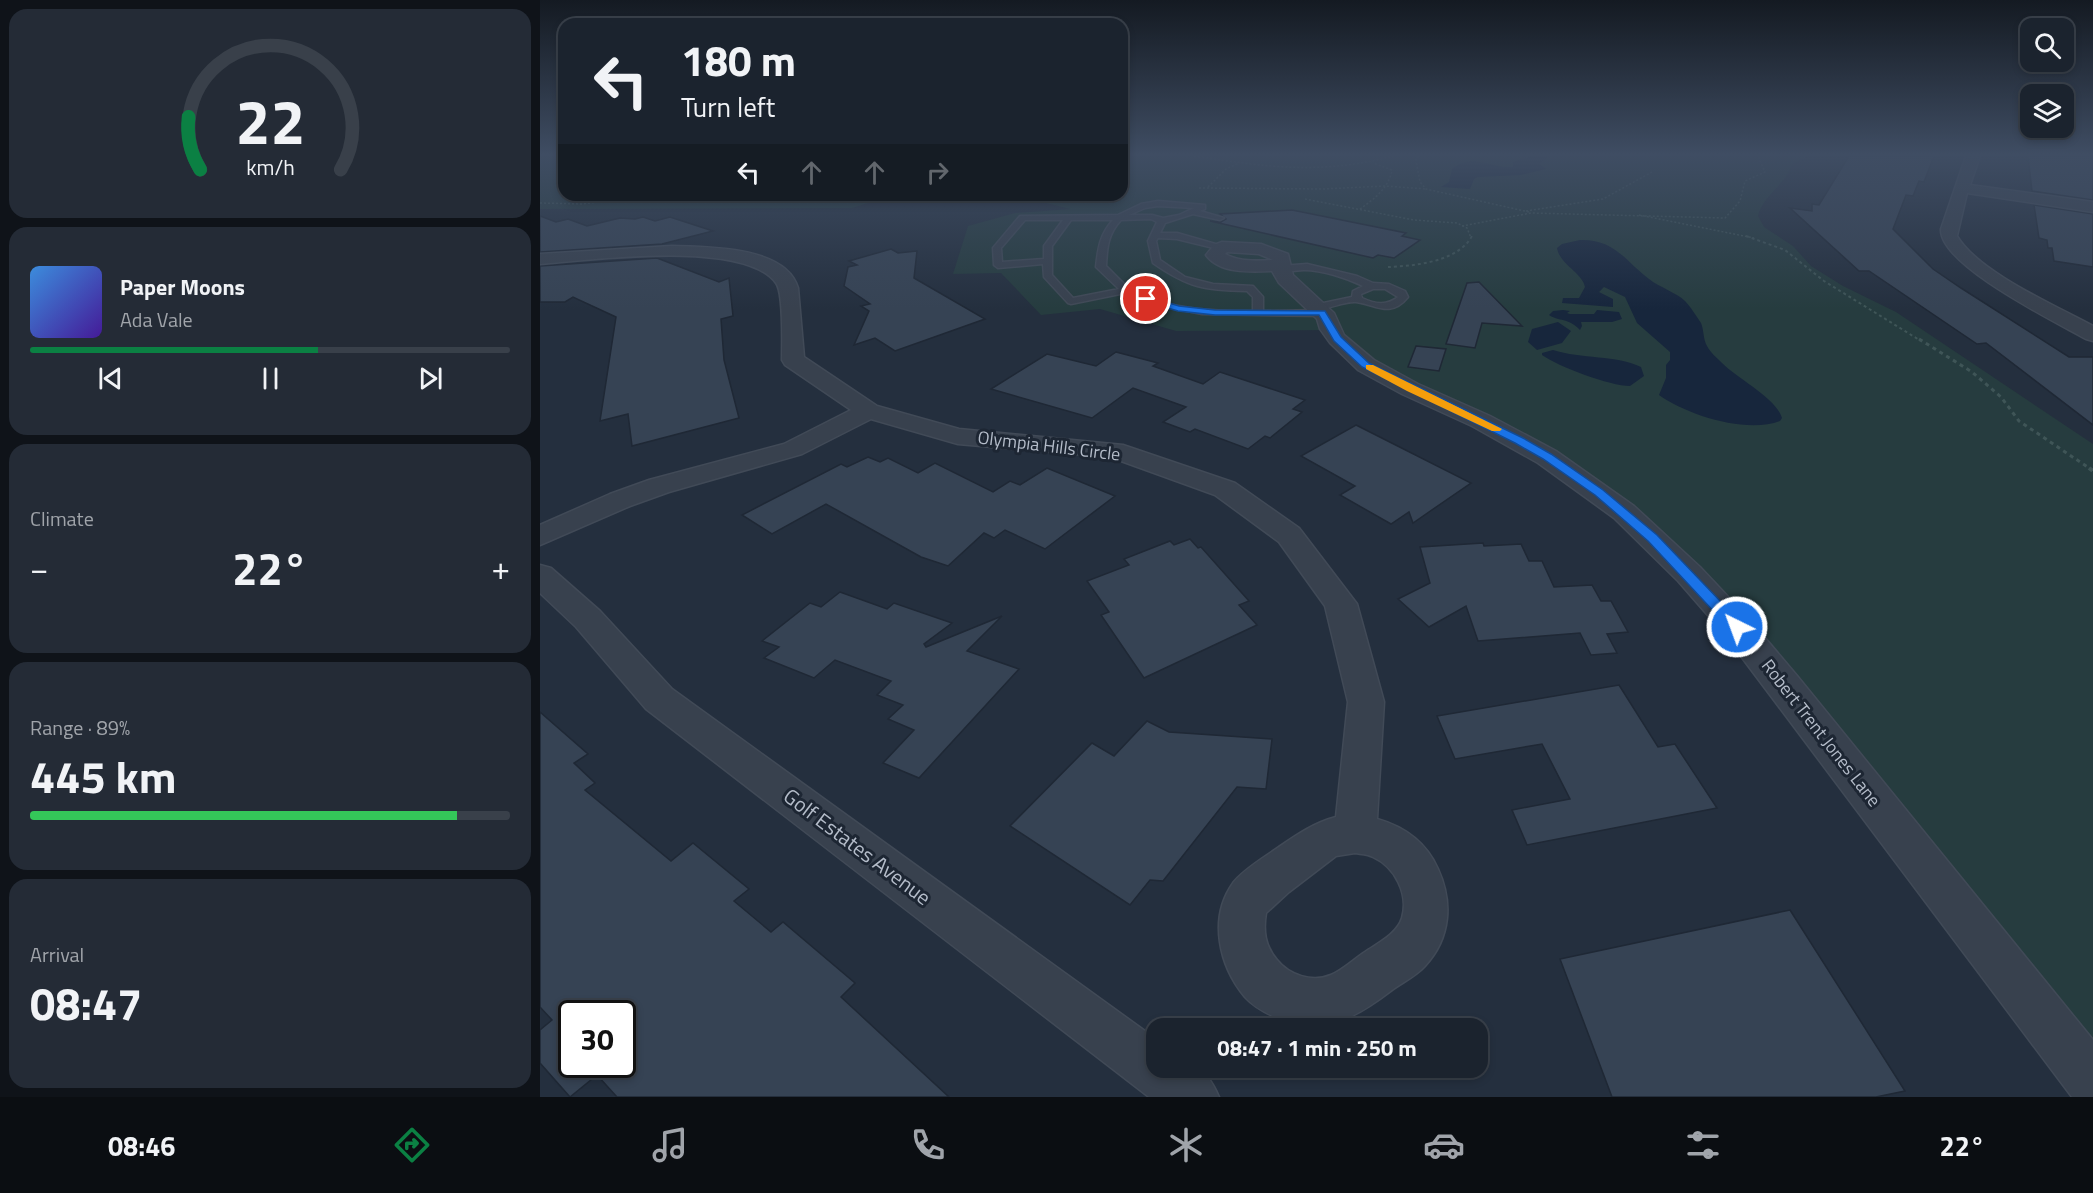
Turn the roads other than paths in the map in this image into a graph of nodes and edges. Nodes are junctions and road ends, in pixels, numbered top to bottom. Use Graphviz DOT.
graph roads {
  1 [pos="1142,207"];
  2 [pos="1202,207"];
  3 [pos="1956,207"];
  4 [pos="1193,212"];
  5 [pos="1069,217"];
  6 [pos="1121,217"];
  7 [pos="1220,218"];
  8 [pos="1162,221"];
  9 [pos="1155,235"];
  10 [pos="1222,247"];
  11 [pos="540,259"];
  12 [pos="1048,261"];
  13 [pos="1281,267"];
  14 [pos="1371,286"];
  15 [pos="1126,290"];
  16 [pos="1358,299"];
  17 [pos="1319,310"];
  18 [pos="1258,313"];
  19 [pos="2093,335"];
  20 [pos="868,411"];
  21 [pos="540,536"];
  22 [pos="540,575"];
  23 [pos="1355,834"];
  24 [pos="2093,1083"];
  25 [pos="1192,1097"];
  1 -- 6 [label="lane"];
  2 -- 4 [label="lane"];
  3 -- 19 [label="street"];
  4 -- 7 [label="lane"];
  4 -- 8 [label="lane"];
  5 -- 6 [label="lane"];
  5 -- 12 [label="lane"];
  5 -- 12 [label="lane"];
  6 -- 8 [label="lane"];
  6 -- 15 [label="lane"];
  8 -- 9 [label="lane"];
  9 -- 10 [label="lane"];
  9 -- 18 [label="lane"];
  10 -- 13 [label="street"];
  11 -- 20 [label="street, Olympia Hills Circle"];
  12 -- 15 [label="lane"];
  13 -- 14 [label="lane"];
  13 -- 17 [label="street, Robert Trent Jones Lane"];
  14 -- 16 [label="lane"];
  14 -- 16 [label="lane"];
  15 -- 18 [label="lane"];
  16 -- 17 [label="lane"];
  17 -- 18 [label="lane"];
  17 -- 24 [label="street, Robert Trent Jones Lane"];
  20 -- 21 [label="street"];
  20 -- 23 [label="street, Olympia Hills Circle"];
  22 -- 25 [label="street, Golf Estates Avenue"];
}
